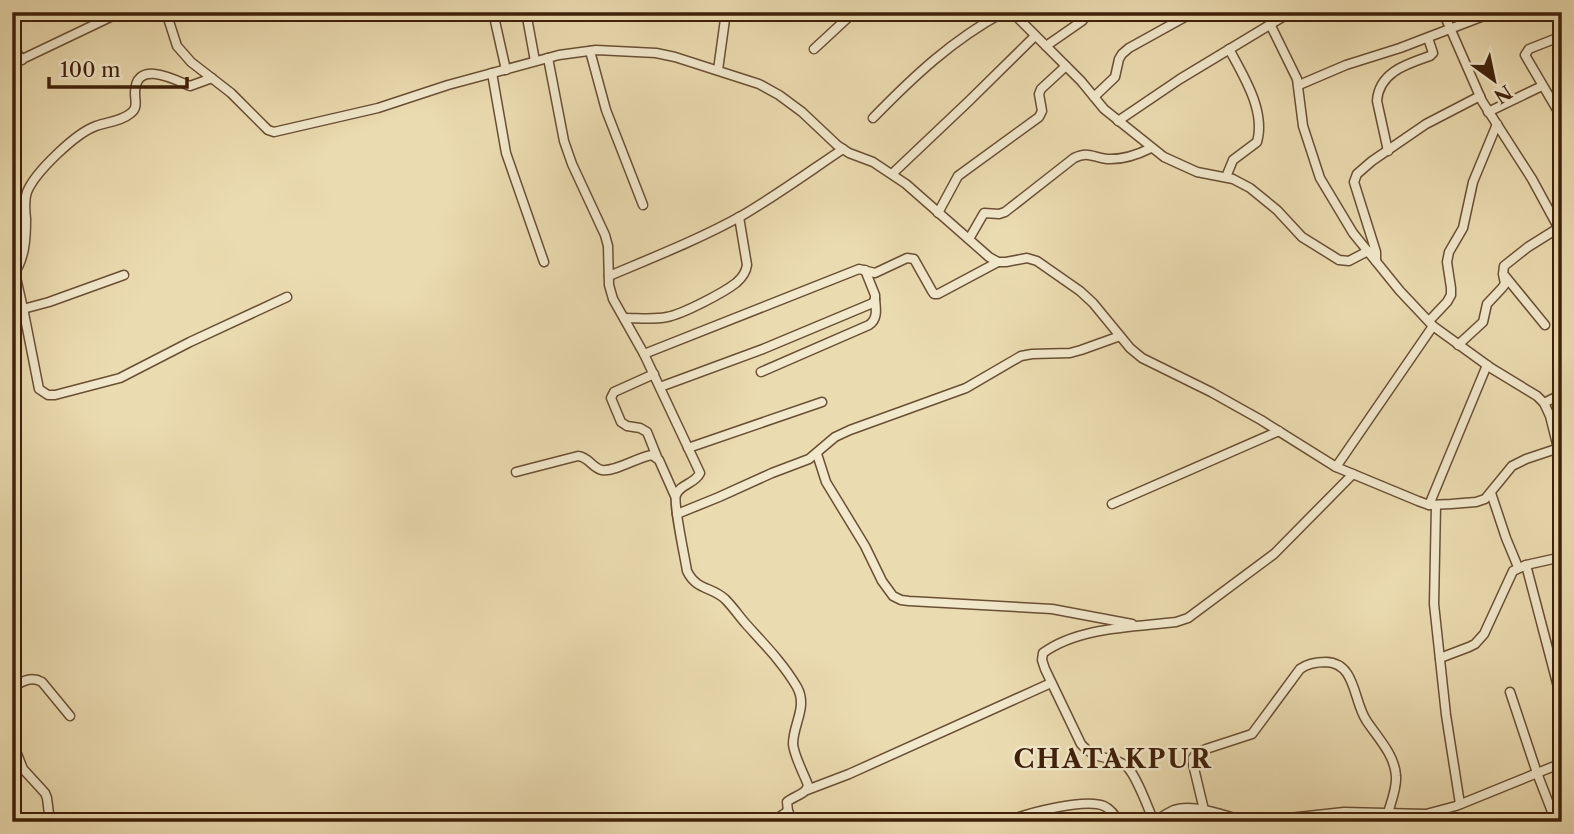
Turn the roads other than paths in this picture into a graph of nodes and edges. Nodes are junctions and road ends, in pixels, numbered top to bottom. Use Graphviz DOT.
graph roads {
  1 [pos="121,12"];
  2 [pos="166,12"];
  3 [pos="493,12"];
  4 [pos="526,12"];
  5 [pos="726,12"];
  6 [pos="854,12"];
  7 [pos="1004,12"];
  8 [pos="1012,12"];
  9 [pos="1086,12"];
  10 [pos="1194,12"];
  11 [pos="1291,12"];
  12 [pos="1443,12"];
  13 [pos="1494,12"];
  14 [pos="1270,24"];
  15 [pos="1450,30"];
  16 [pos="1035,36"];
  17 [pos="1562,36"];
  18 [pos="1428,38"];
  19 [pos="12,46"];
  20 [pos="1046,46"];
  21 [pos="814,49"];
  22 [pos="1229,49"];
  23 [pos="590,51"];
  24 [pos="548,58"];
  25 [pos="22,60"];
  26 [pos="535,61"];
  27 [pos="12,65"];
  28 [pos="1066,66"];
  29 [pos="506,70"];
  30 [pos="718,70"];
  31 [pos="492,73"];
  32 [pos="212,78"];
  33 [pos="1299,85"];
  34 [pos="1542,86"];
  35 [pos="1480,96"];
  36 [pos="1094,97"];
  37 [pos="1488,111"];
  38 [pos="873,118"];
  39 [pos="1562,118"];
  40 [pos="1118,121"];
  41 [pos="1497,124"];
  42 [pos="1151,148"];
  43 [pos="843,149"];
  44 [pos="1388,151"];
  45 [pos="892,174"];
  46 [pos="1226,177"];
  47 [pos="643,205"];
  48 [pos="938,213"];
  49 [pos="739,216"];
  50 [pos="1561,227"];
  51 [pos="969,239"];
  52 [pos="1368,251"];
  53 [pos="1376,261"];
  54 [pos="544,262"];
  55 [pos="998,262"];
  56 [pos="865,270"];
  57 [pos="1503,274"];
  58 [pos="13,275"];
  59 [pos="124,275"];
  60 [pos="609,276"];
  61 [pos="286,297"];
  62 [pos="875,299"];
  63 [pos="23,309"];
  64 [pos="624,318"];
  65 [pos="1431,324"];
  66 [pos="1545,325"];
  67 [pos="1120,336"];
  68 [pos="1458,345"];
  69 [pos="644,354"];
  70 [pos="1487,365"];
  71 [pos="761,372"];
  72 [pos="654,374"];
  73 [pos="660,387"];
  74 [pos="1562,394"];
  75 [pos="822,402"];
  76 [pos="1544,403"];
  77 [pos="1279,431"];
  78 [pos="688,448"];
  79 [pos="1560,448"];
  80 [pos="817,454"];
  81 [pos="657,457"];
  82 [pos="1336,467"];
  83 [pos="516,472"];
  84 [pos="1353,474"];
  85 [pos="1491,493"];
  86 [pos="675,496"];
  87 [pos="1112,504"];
  88 [pos="1433,505"];
  89 [pos="677,514"];
  90 [pos="1562,557"];
  91 [pos="1522,566"];
  92 [pos="1142,626"];
  93 [pos="1440,657"];
  94 [pos="1051,683"];
  95 [pos="12,687"];
  96 [pos="1510,692"];
  97 [pos="1562,702"];
  98 [pos="70,716"];
  99 [pos="12,741"];
  100 [pos="1562,763"];
  101 [pos="1537,773"];
  102 [pos="807,790"];
  103 [pos="1460,804"];
  104 [pos="1204,810"];
  105 [pos="788,811"];
  106 [pos="1388,813"];
  107 [pos="1428,818"];
  108 [pos="50,822"];
  109 [pos="772,822"];
  110 [pos="793,822"];
  111 [pos="1007,822"];
  112 [pos="1119,822"];
  113 [pos="1247,822"];
  114 [pos="1275,822"];
  115 [pos="1556,822"];
  1 -- 25 [label="street"];
  2 -- 32 [label="street"];
  3 -- 29 [label="street"];
  4 -- 26 [label="street"];
  5 -- 30 [label="street"];
  6 -- 21 [label="street"];
  7 -- 38 [label="street"];
  8 -- 16 [label="street"];
  9 -- 20 [label="street"];
  10 -- 36 [label="street"];
  11 -- 14 [label="street"];
  12 -- 15 [label="street"];
  13 -- 15 [label="street"];
  14 -- 22 [label="street"];
  14 -- 33 [label="street"];
  15 -- 18 [label="street"];
  15 -- 35 [label="street"];
  16 -- 20 [label="street"];
  16 -- 45 [label="street"];
  17 -- 34 [label="street"];
  18 -- 33 [label="street"];
  18 -- 44 [label="street"];
  19 -- 25 [label="street"];
  20 -- 28 [label="street"];
  22 -- 40 [label="street"];
  22 -- 46 [label="street"];
  23 -- 24 [label="street"];
  23 -- 30 [label="street"];
  23 -- 47 [label="street"];
  24 -- 26 [label="street"];
  24 -- 60 [label="street"];
  25 -- 27 [label="street"];
  26 -- 29 [label="street"];
  28 -- 36 [label="street"];
  28 -- 48 [label="street"];
  29 -- 31 [label="street"];
  30 -- 43 [label="street"];
  31 -- 32 [label="street"];
  31 -- 54 [label="street"];
  32 -- 58 [label="street"];
  33 -- 52 [label="street"];
  34 -- 37 [label="street"];
  34 -- 39 [label="street"];
  35 -- 37 [label="street"];
  35 -- 44 [label="street"];
  36 -- 40 [label="street"];
  37 -- 41 [label="street"];
  40 -- 42 [label="street"];
  41 -- 50 [label="street"];
  41 -- 65 [label="street"];
  42 -- 46 [label="street"];
  42 -- 51 [label="street"];
  43 -- 45 [label="street"];
  43 -- 49 [label="street"];
  44 -- 53 [label="street"];
  45 -- 48 [label="street"];
  46 -- 52 [label="street"];
  48 -- 51 [label="street"];
  49 -- 60 [label="street"];
  49 -- 64 [label="street"];
  50 -- 57 [label="street"];
  51 -- 55 [label="street"];
  52 -- 53 [label="street"];
  53 -- 65 [label="street"];
  55 -- 56 [label="street"];
  55 -- 67 [label="street"];
  56 -- 62 [label="street"];
  56 -- 69 [label="street"];
  57 -- 66 [label="street"];
  57 -- 68 [label="street"];
  58 -- 63 [label="street"];
  59 -- 63 [label="street"];
  60 -- 64 [label="street"];
  61 -- 63 [label="street"];
  62 -- 71 [label="street"];
  62 -- 73 [label="street"];
  64 -- 69 [label="street"];
  65 -- 68 [label="street"];
  65 -- 82 [label="street"];
  67 -- 77 [label="street"];
  67 -- 80 [label="street"];
  68 -- 70 [label="street"];
  69 -- 72 [label="street"];
  70 -- 76 [label="street"];
  70 -- 88 [label="street"];
  72 -- 73 [label="street"];
  72 -- 81 [label="street"];
  73 -- 78 [label="street"];
  74 -- 76 [label="street"];
  75 -- 78 [label="street"];
  76 -- 79 [label="street"];
  77 -- 82 [label="street"];
  77 -- 87 [label="street"];
  78 -- 86 [label="street"];
  79 -- 85 [label="street"];
  80 -- 89 [label="street"];
  80 -- 92 [label="street"];
  81 -- 83 [label="street"];
  81 -- 86 [label="street"];
  82 -- 84 [label="street"];
  84 -- 88 [label="street"];
  84 -- 92 [label="street"];
  85 -- 88 [label="street"];
  85 -- 91 [label="street"];
  86 -- 89 [label="street"];
  88 -- 93 [label="street"];
  89 -- 102 [label="street"];
  90 -- 91 [label="street"];
  91 -- 93 [label="street"];
  91 -- 97 [label="street"];
  92 -- 94 [label="street"];
  93 -- 103 [label="street"];
  94 -- 102 [label="street"];
  94 -- 104 [label="street"];
  95 -- 98 [label="street"];
  96 -- 101 [label="street"];
  99 -- 108 [label="street"];
  100 -- 101 [label="street"];
  101 -- 103 [label="street"];
  101 -- 115 [label="street"];
  102 -- 105 [label="street"];
  103 -- 107 [label="street"];
  104 -- 106 [label="street"];
  104 -- 113 [label="street"];
  105 -- 109 [label="street"];
  105 -- 110 [label="street"];
  106 -- 107 [label="street"];
  106 -- 114 [label="street"];
  111 -- 112 [label="street"];
}
